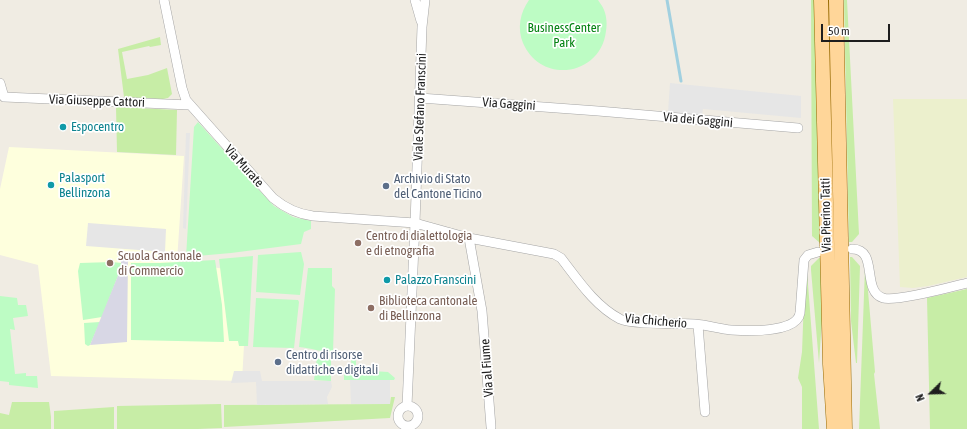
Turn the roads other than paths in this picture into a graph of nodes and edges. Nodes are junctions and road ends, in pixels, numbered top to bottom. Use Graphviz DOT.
graph roads {
  1 [pos="164,0"];
  2 [pos="415,0"];
  3 [pos="425,0"];
  4 [pos="821,0"];
  5 [pos="836,0"];
  6 [pos="422,27"];
  7 [pos="0,84"];
  8 [pos="420,98"];
  9 [pos="2,99"];
  10 [pos="190,105"];
  11 [pos="598,111"];
  12 [pos="798,128"];
  13 [pos="415,223"];
  14 [pos="469,238"];
  15 [pos="852,249"];
  16 [pos="818,252"];
  17 [pos="967,283"];
  18 [pos="698,324"];
  19 [pos="407,406"];
  20 [pos="705,412"];
  21 [pos="491,427"];
  22 [pos="834,429"];
  23 [pos="845,429"];
  1 -- 10 [label="street, Via Murate"];
  2 -- 6 [label="street"];
  3 -- 6 [label="street, Viale Stefano Franscini"];
  4 -- 22 [label="main road, Via Pierino Tatti"];
  5 -- 23 [label="main road, Via Pierino Tatti"];
  6 -- 8 [label="street, Viale Stefano Franscini"];
  7 -- 9 [label="street"];
  8 -- 11 [label="street, Via Gaggini"];
  8 -- 13 [label="street, Viale Stefano Franscini"];
  9 -- 10 [label="street, Via Giuseppe Cattori"];
  10 -- 13 [label="street, Via Murate"];
  11 -- 12 [label="street, Via dei Gaggini"];
  13 -- 14 [label="street, Via Chicherio"];
  13 -- 19 [label="street, Viale Stefano Franscini"];
  14 -- 18 [label="street, Via Chicherio"];
  14 -- 21 [label="street, Via al Fiume"];
  15 -- 17 [label="street"];
  16 -- 18 [label="street, Via Chicherio"];
  18 -- 20 [label="street"];
}
